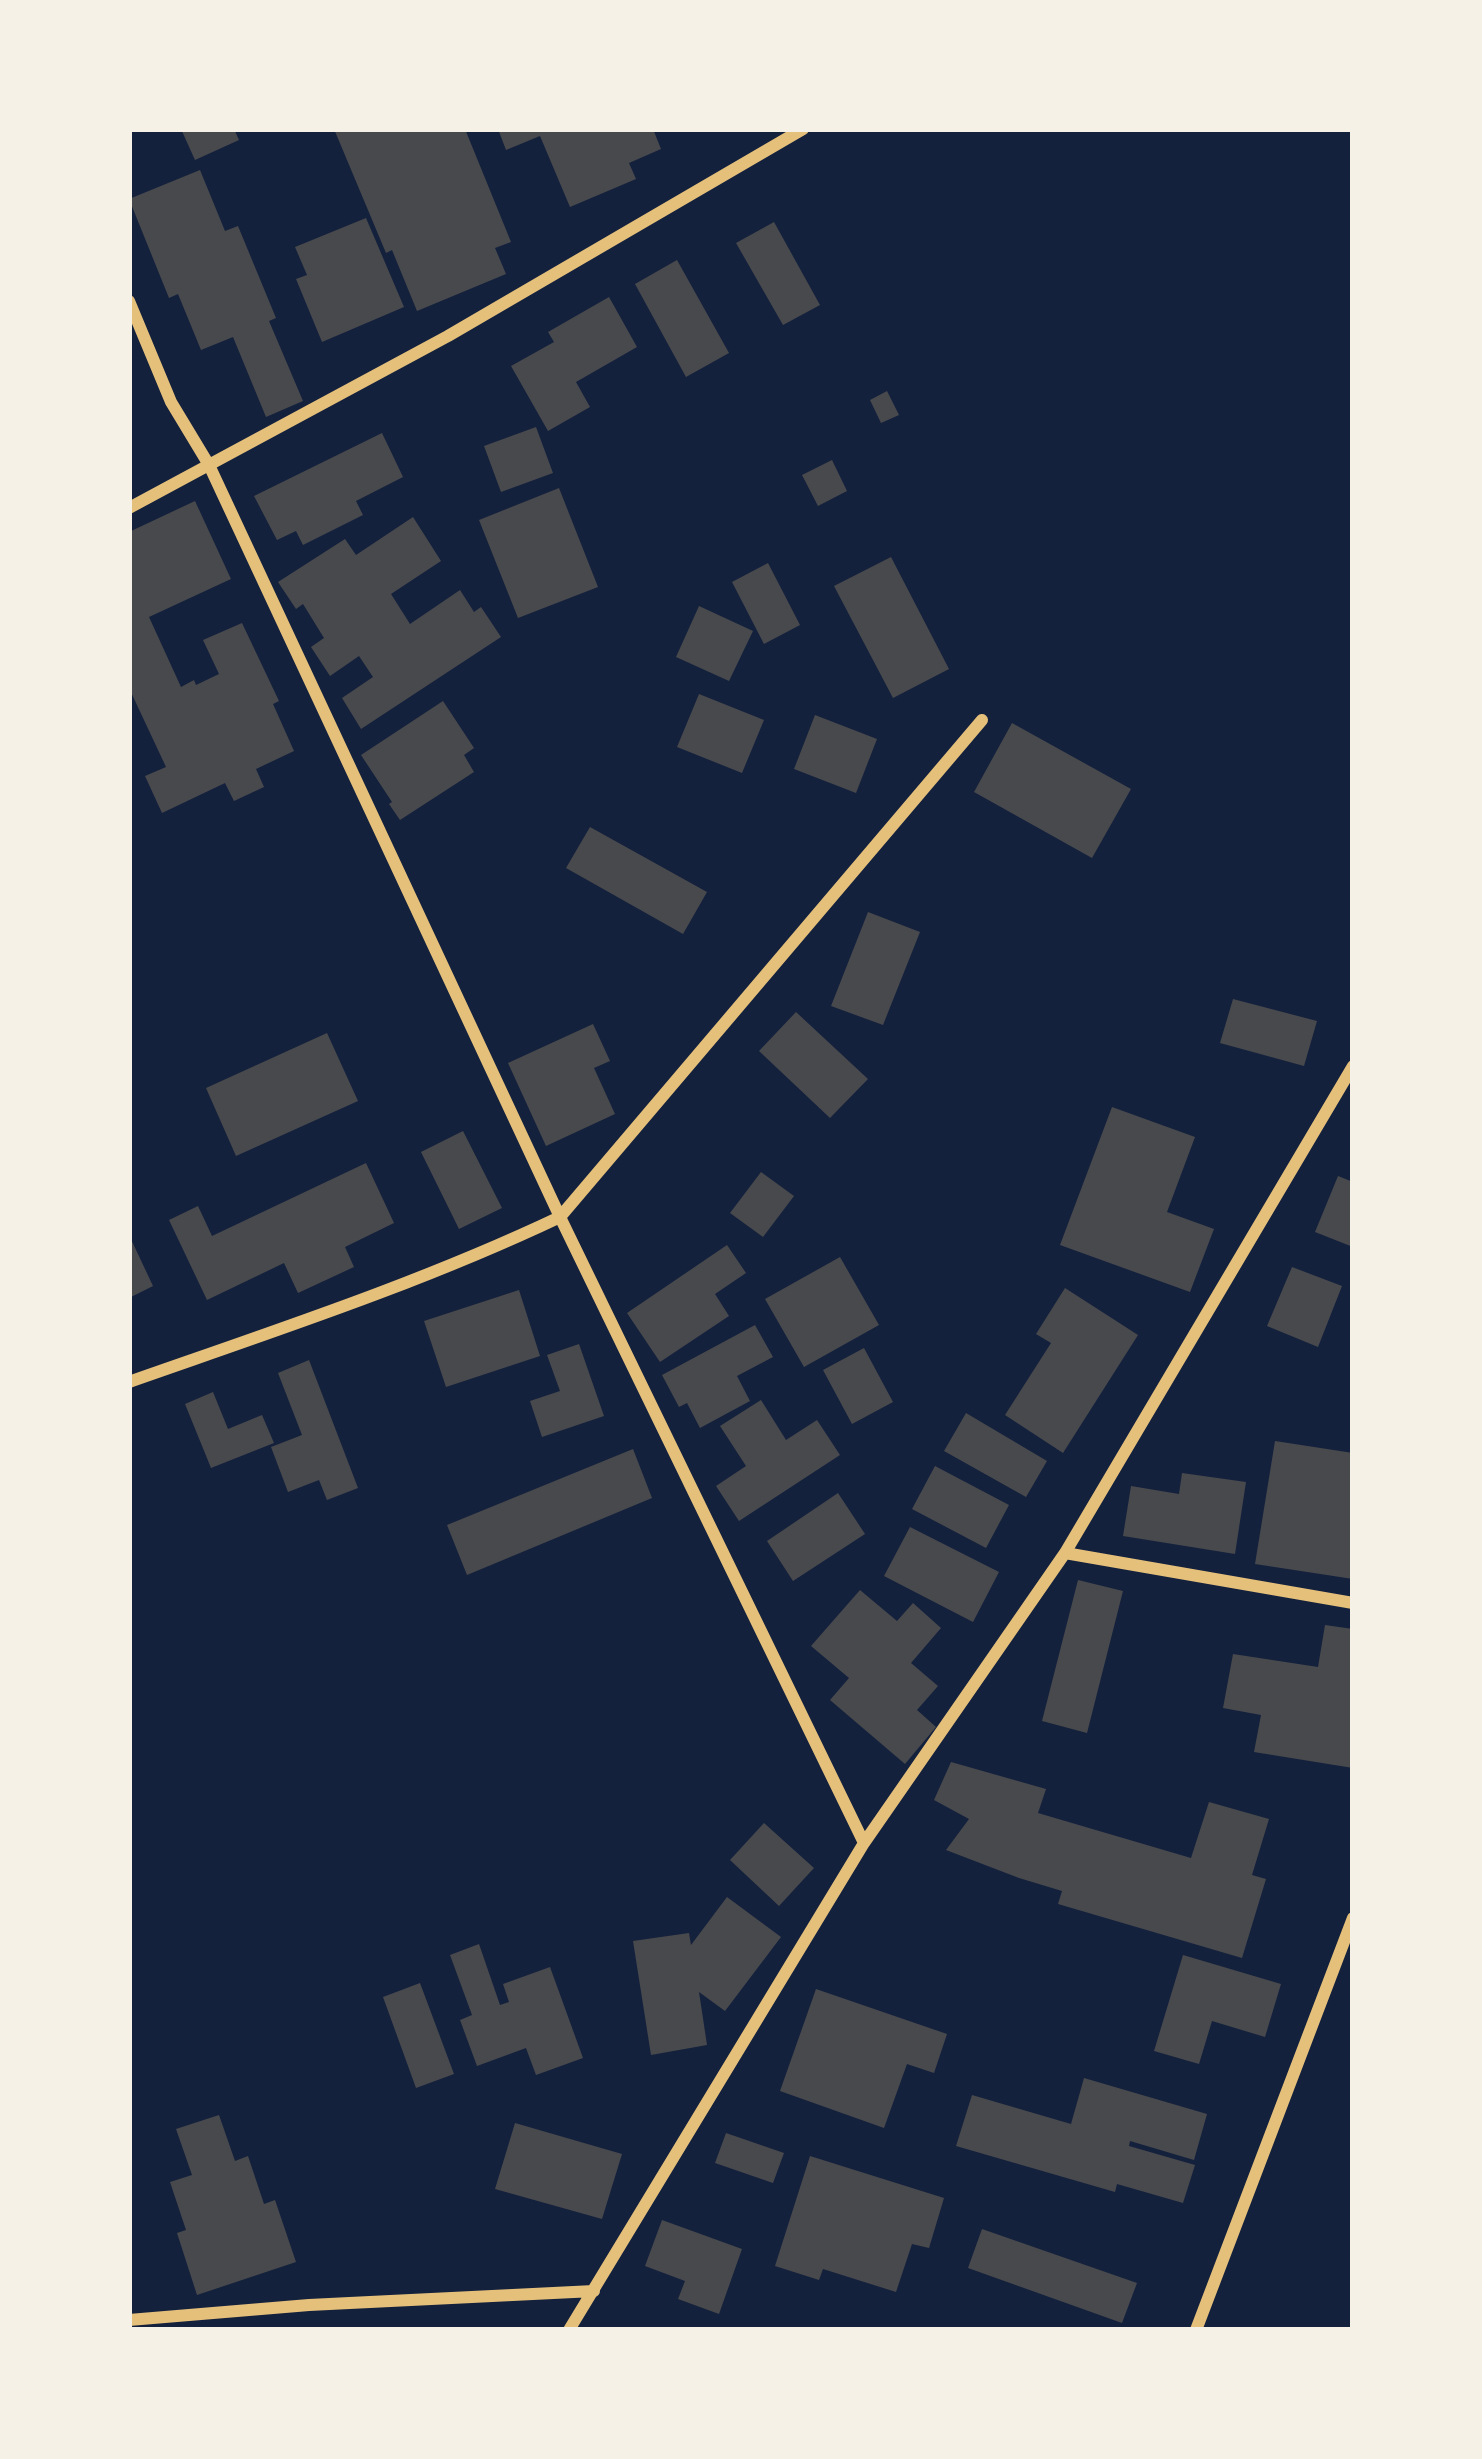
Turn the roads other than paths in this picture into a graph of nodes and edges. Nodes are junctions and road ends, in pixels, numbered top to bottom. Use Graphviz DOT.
graph roads {
  1 [pos="803,129"];
  2 [pos="129,301"];
  3 [pos="209,465"];
  4 [pos="129,508"];
  5 [pos="982,720"];
  6 [pos="1353,1066"];
  7 [pos="560,1217"];
  8 [pos="129,1382"];
  9 [pos="1066,1553"];
  10 [pos="1353,1603"];
  11 [pos="865,1843"];
  12 [pos="1353,1918"];
  13 [pos="594,2291"];
  14 [pos="129,2320"];
  15 [pos="568,2330"];
  16 [pos="1196,2330"];
  1 -- 3 [label="street"];
  2 -- 3 [label="street"];
  3 -- 4 [label="street"];
  3 -- 7 [label="street"];
  5 -- 7 [label="street"];
  6 -- 9 [label="street"];
  7 -- 8 [label="street"];
  7 -- 11 [label="street"];
  9 -- 10 [label="street"];
  9 -- 11 [label="street"];
  11 -- 13 [label="street"];
  12 -- 16 [label="street"];
  13 -- 14 [label="street"];
  13 -- 15 [label="street"];
}
